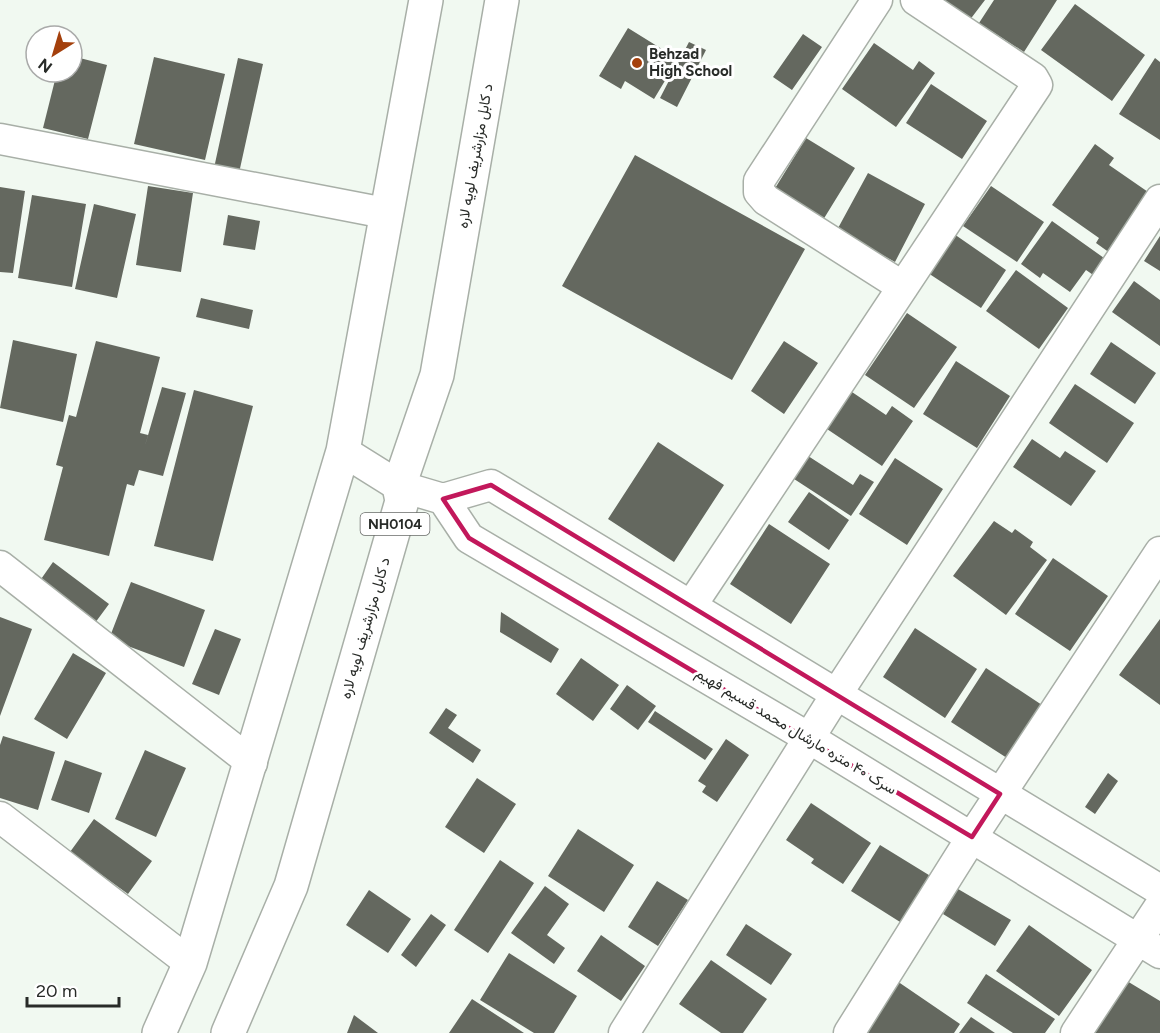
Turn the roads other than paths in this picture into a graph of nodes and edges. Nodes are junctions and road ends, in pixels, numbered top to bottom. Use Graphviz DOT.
graph roads {
  1 [pos="426,0"];
  2 [pos="502,0"];
  3 [pos="877,0"];
  4 [pos="916,0"];
  5 [pos="0,139"];
  6 [pos="1160,200"];
  7 [pos="385,213"];
  8 [pos="903,287"];
  9 [pos="343,451"];
  10 [pos="399,486"];
  11 [pos="443,499"];
  12 [pos="1160,552"];
  13 [pos="0,566"];
  14 [pos="692,606"];
  15 [pos="837,695"];
  16 [pos="809,738"];
  17 [pos="252,763"];
  18 [pos="1000,794"];
  19 [pos="0,817"];
  20 [pos="972,837"];
  21 [pos="1160,890"];
  22 [pos="1160,906"];
  23 [pos="1149,947"];
  24 [pos="190,963"];
  25 [pos="159,1033"];
  26 [pos="228,1033"];
  27 [pos="624,1033"];
  28 [pos="849,1033"];
  29 [pos="1076,1033"];
  1 -- 7 [label="highway"];
  2 -- 10 [label="highway, د کابل مزارشریف لویه لاره / NH0104"];
  3 -- 8 [label="street"];
  4 -- 8 [label="street"];
  5 -- 7 [label="street"];
  6 -- 15 [label="street"];
  7 -- 9 [label="highway"];
  8 -- 14 [label="street"];
  9 -- 10 [label="street"];
  9 -- 17 [label="highway"];
  10 -- 11 [label="street"];
  10 -- 26 [label="highway, د کابل مزارشریف لویه لاره / NH0104"];
  11 -- 14 [label="street"];
  11 -- 16 [label="street, سرک ۴۰ متره مارشال محمد قسیم فهیم"];
  12 -- 18 [label="street"];
  13 -- 17 [label="street"];
  14 -- 15 [label="street"];
  15 -- 16 [label="street"];
  15 -- 18 [label="street"];
  16 -- 20 [label="street, سرک ۴۰ متره مارشال محمد قسیم فهیم"];
  16 -- 27 [label="street"];
  17 -- 24 [label="highway"];
  18 -- 20 [label="street"];
  18 -- 21 [label="street"];
  19 -- 24 [label="street"];
  20 -- 23 [label="street, سرک ۴۰ متره مارشال محمد قسیم فهیم"];
  20 -- 28 [label="street"];
  22 -- 23 [label="street"];
  23 -- 29 [label="street"];
  24 -- 25 [label="highway"];
}
